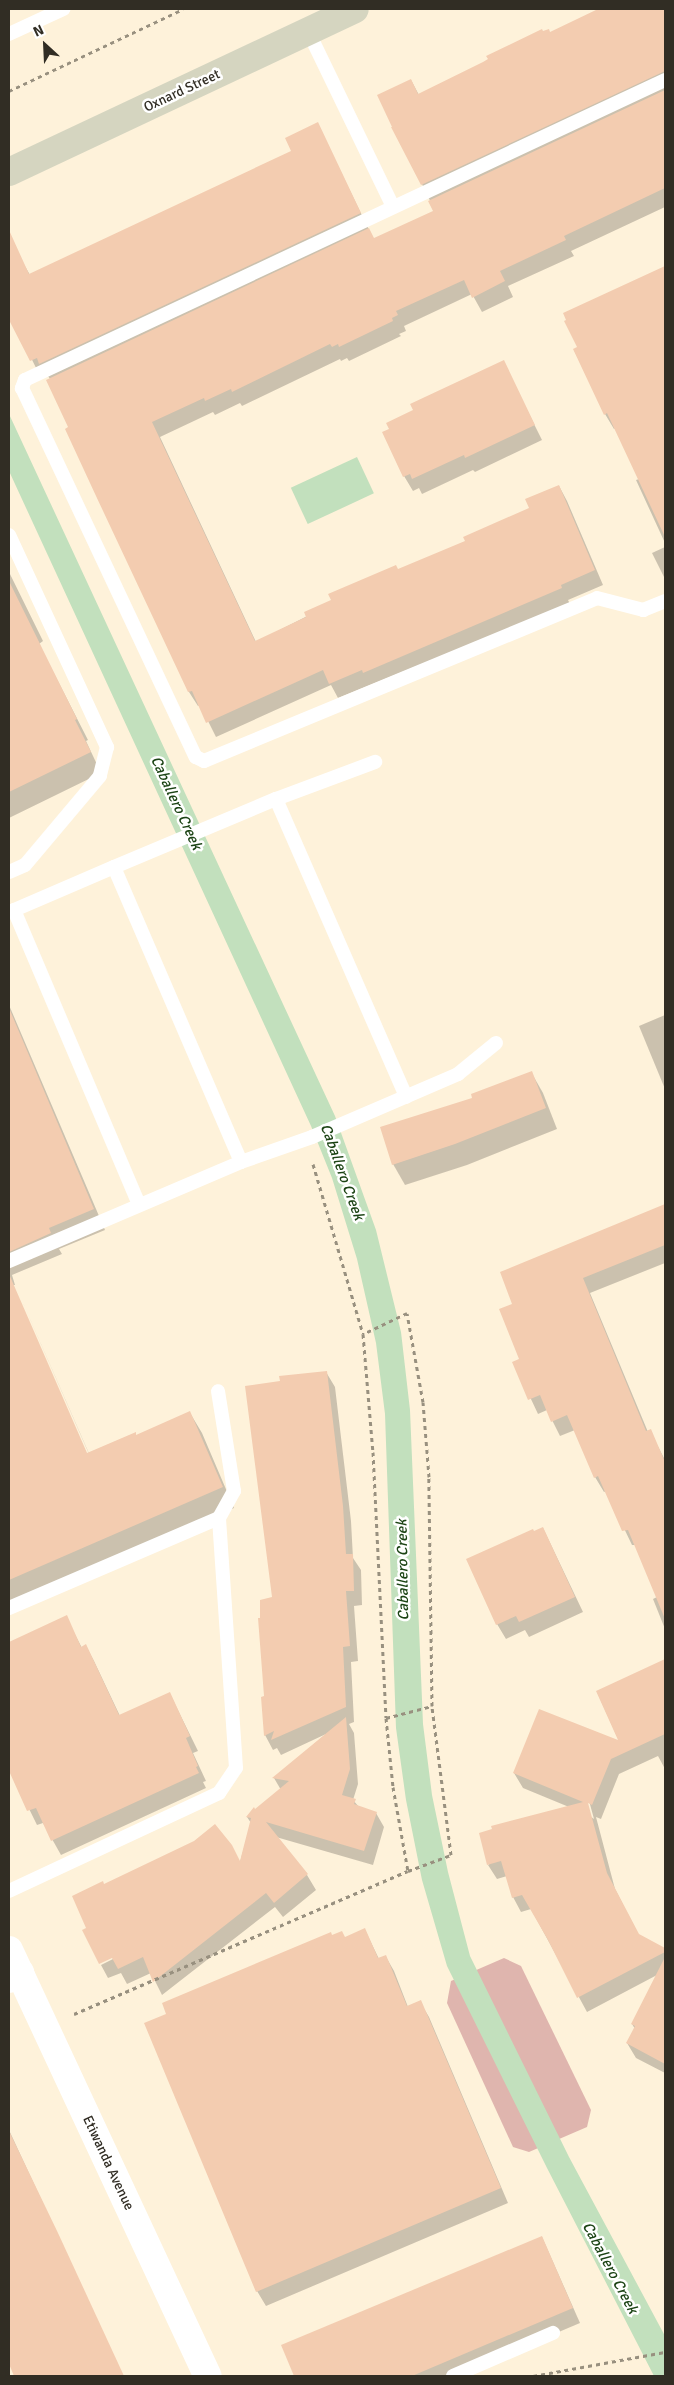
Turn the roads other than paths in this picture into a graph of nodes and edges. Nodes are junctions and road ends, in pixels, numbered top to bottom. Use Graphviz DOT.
graph roads {
  1 [pos="63,9"];
  2 [pos="355,9"];
  3 [pos="308,31"];
  4 [pos="9,34"];
  5 [pos="665,80"];
  6 [pos="9,172"];
  7 [pos="393,207"];
  8 [pos="9,535"];
  9 [pos="665,600"];
  10 [pos="375,762"];
  11 [pos="276,799"];
  12 [pos="114,867"];
  13 [pos="9,872"];
  14 [pos="496,1043"];
  15 [pos="406,1097"];
  16 [pos="241,1162"];
  17 [pos="139,1204"];
  18 [pos="9,1261"];
  19 [pos="218,1392"];
  20 [pos="219,1518"];
  21 [pos="9,1608"];
  22 [pos="9,1891"];
  23 [pos="12,1967"];
  24 [pos="553,2333"];
  25 [pos="208,2376"];
  26 [pos="453,2376"];
  1 -- 4 [label="lane"];
  2 -- 3 [label="main road, Oxnard Street"];
  3 -- 6 [label="main road, Oxnard Street"];
  3 -- 7 [label="lane"];
  5 -- 7 [label="lane"];
  7 -- 9 [label="lane"];
  8 -- 13 [label="lane"];
  10 -- 11 [label="lane"];
  11 -- 12 [label="lane"];
  11 -- 15 [label="lane"];
  12 -- 16 [label="lane"];
  12 -- 17 [label="lane"];
  14 -- 15 [label="lane"];
  15 -- 16 [label="lane"];
  16 -- 17 [label="lane"];
  17 -- 18 [label="lane"];
  19 -- 20 [label="lane"];
  20 -- 21 [label="lane"];
  20 -- 22 [label="lane"];
  23 -- 25 [label="street, Etiwanda Avenue"];
  24 -- 26 [label="lane"];
}
